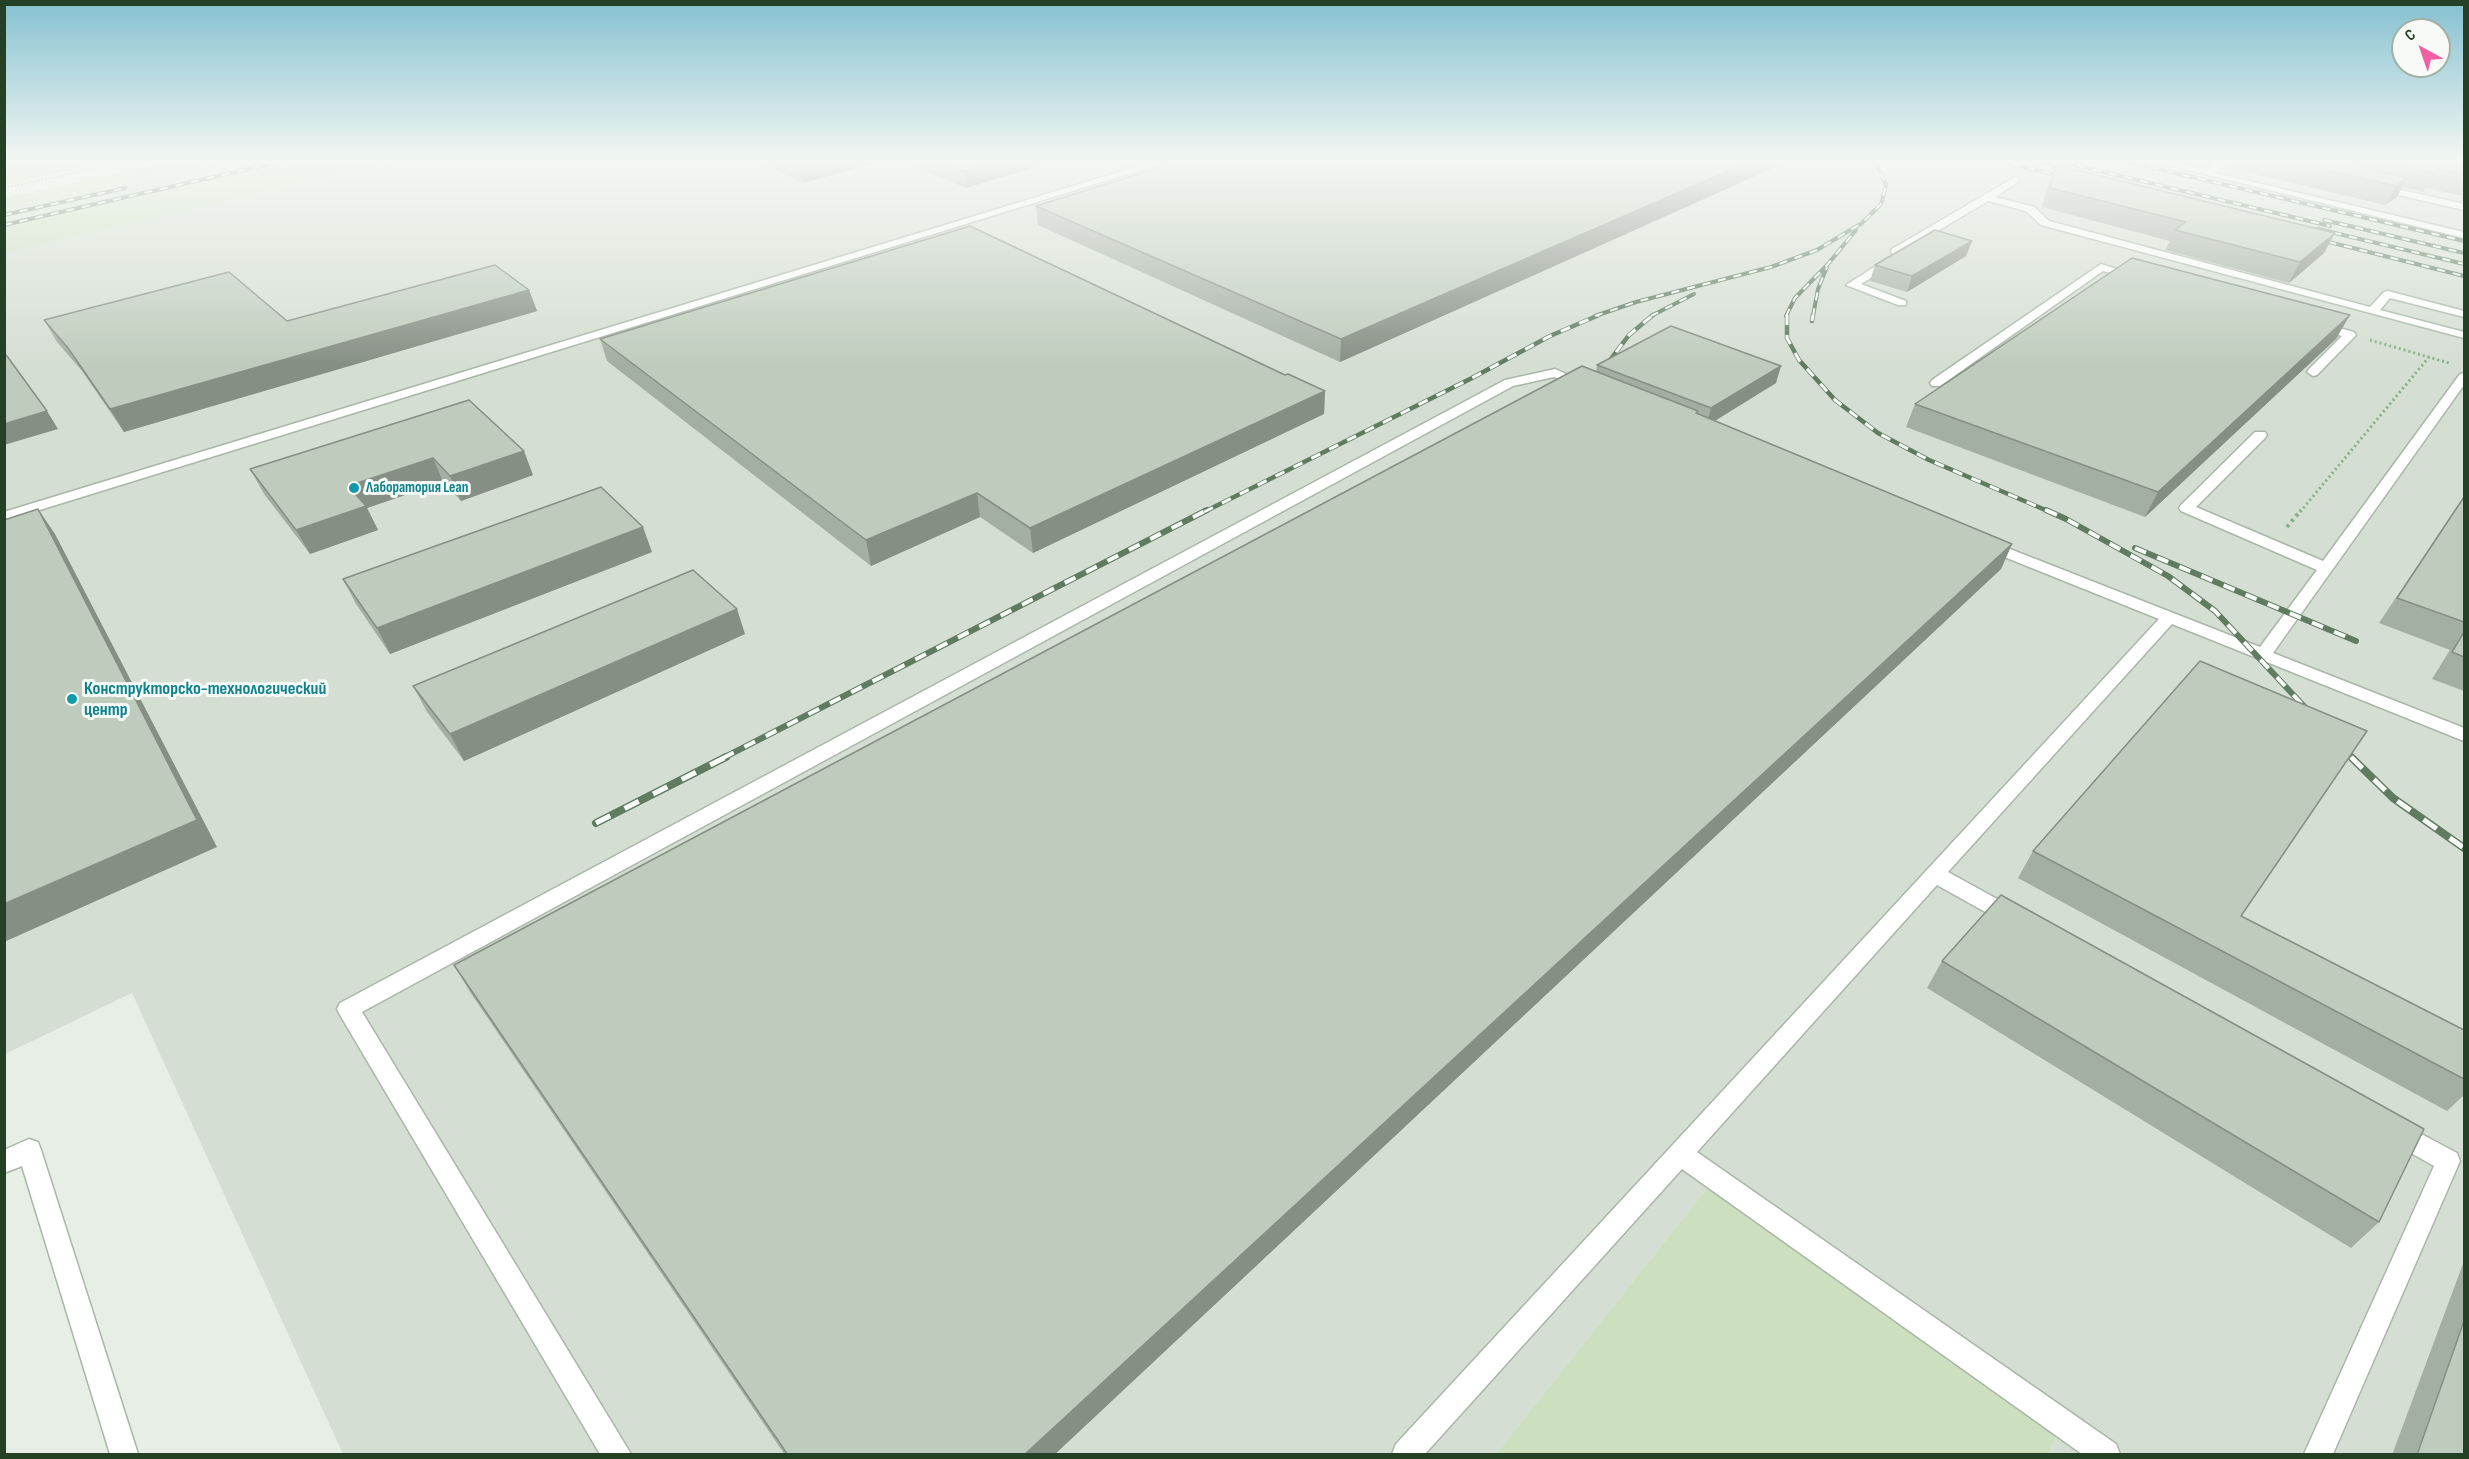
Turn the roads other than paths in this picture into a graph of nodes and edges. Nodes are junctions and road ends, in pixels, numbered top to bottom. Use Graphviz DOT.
graph roads {
  1 [pos="947,228"];
  2 [pos="1935,228"];
  3 [pos="2067,228"];
  4 [pos="2436,228"];
  5 [pos="2447,228"];
  6 [pos="2444,230"];
  7 [pos="2464,235"];
  8 [pos="2224,271"];
  9 [pos="2146,280"];
  10 [pos="2208,281"];
  11 [pos="1902,303"];
  12 [pos="2372,311"];
  13 [pos="2464,314"];
  14 [pos="2305,323"];
  15 [pos="2464,335"];
  16 [pos="2460,370"];
  17 [pos="2313,372"];
  18 [pos="1936,383"];
  19 [pos="1599,390"];
  20 [pos="2260,435"];
  21 [pos="4,517"];
  22 [pos="1971,539"];
  23 [pos="2326,568"];
  24 [pos="2169,617"];
  25 [pos="2263,655"];
  26 [pos="2464,735"];
  27 [pos="1935,874"];
  28 [pos="2027,925"];
  29 [pos="2376,1121"];
  30 [pos="1680,1154"];
  31 [pos="4,1162"];
  32 [pos="124,1455"];
  33 [pos="616,1455"];
  34 [pos="1406,1455"];
  35 [pos="2106,1455"];
  36 [pos="2318,1455"];
  1 -- 21 [label="lane"];
  2 -- 11 [label="lane"];
  3 -- 8 [label="lane"];
  4 -- 6 [label="lane"];
  5 -- 6 [label="lane"];
  6 -- 7 [label="lane"];
  8 -- 10 [label="lane"];
  8 -- 12 [label="lane"];
  9 -- 18 [label="lane"];
  12 -- 13 [label="lane"];
  12 -- 15 [label="lane"];
  14 -- 17 [label="lane"];
  16 -- 23 [label="lane"];
  19 -- 33 [label="lane"];
  20 -- 23 [label="lane"];
  22 -- 24 [label="lane"];
  23 -- 25 [label="lane"];
  24 -- 25 [label="lane"];
  24 -- 27 [label="lane"];
  25 -- 26 [label="lane"];
  27 -- 28 [label="lane"];
  27 -- 30 [label="lane"];
  29 -- 36 [label="lane"];
  30 -- 34 [label="lane"];
  30 -- 35 [label="lane"];
  31 -- 32 [label="lane"];
}
